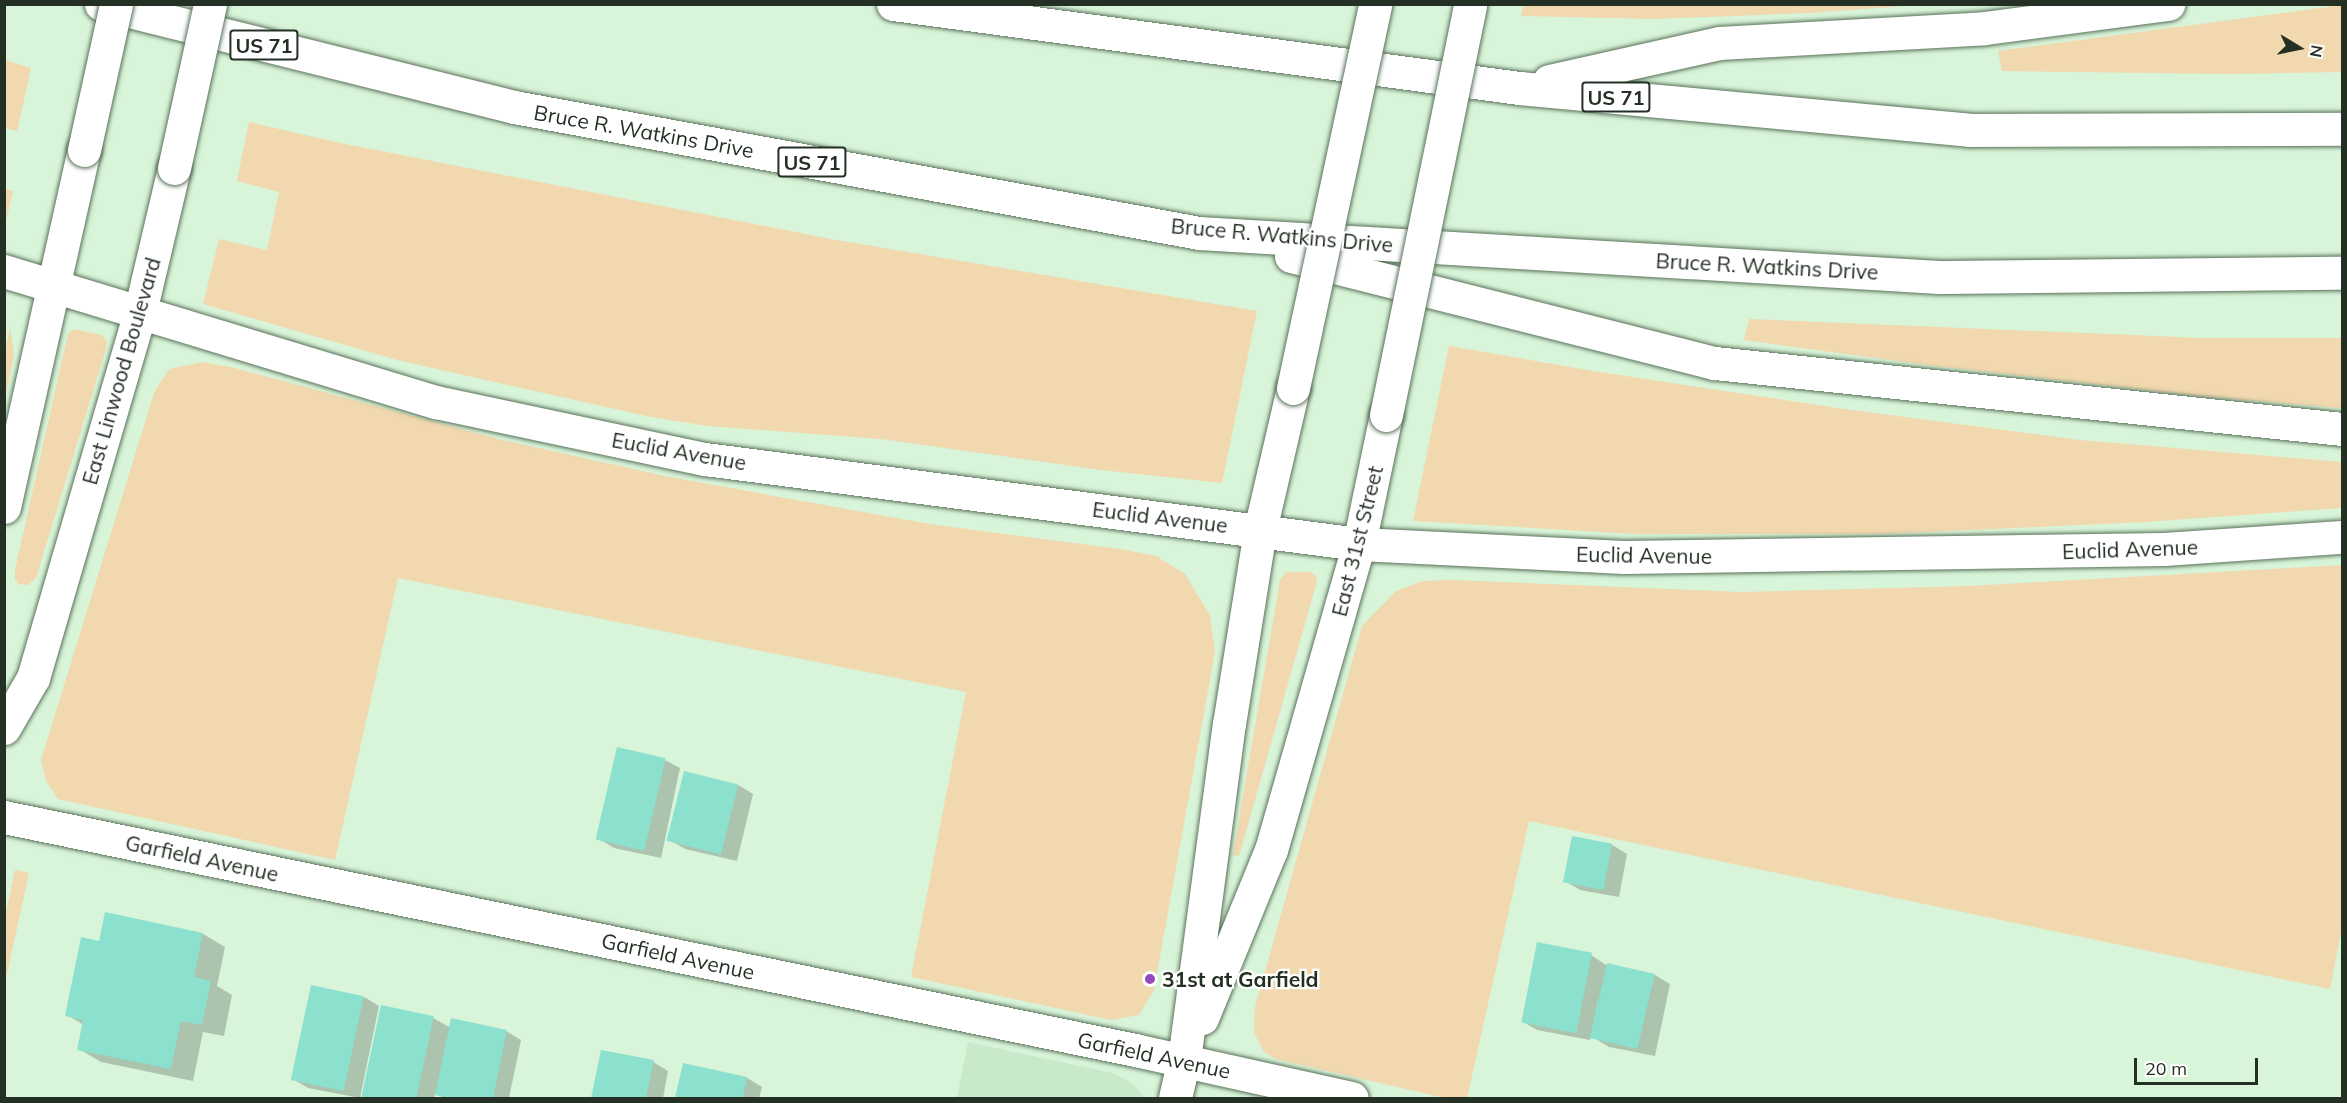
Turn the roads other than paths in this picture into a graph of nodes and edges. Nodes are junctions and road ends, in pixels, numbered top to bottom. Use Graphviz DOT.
graph roads {
  1 [pos="101,4"];
  2 [pos="116,4"];
  3 [pos="210,4"];
  4 [pos="893,4"];
  5 [pos="1375,4"];
  6 [pos="1470,4"];
  7 [pos="2168,4"];
  8 [pos="1519,88"];
  9 [pos="2343,129"];
  10 [pos="1199,233"];
  11 [pos="4,271"];
  12 [pos="2343,273"];
  13 [pos="54,286"];
  14 [pos="140,312"];
  15 [pos="2343,429"];
  16 [pos="4,507"];
  17 [pos="1260,530"];
  18 [pos="2343,537"];
  19 [pos="1359,544"];
  20 [pos="4,728"];
  21 [pos="4,817"];
  22 [pos="1184,1060"];
  23 [pos="1175,1098"];
  24 [pos="1352,1098"];
  1 -- 10 [label="main road, Bruce R. Watkins Drive / US 71"];
  2 -- 13 [label="main road, bridge"];
  3 -- 14 [label="main road, East Linwood Boulevard, bridge"];
  4 -- 8 [label="main road, US 71"];
  5 -- 17 [label="main road, East 31st Street, bridge"];
  6 -- 19 [label="main road, East 31st Street, bridge"];
  7 -- 8 [label="main road"];
  8 -- 9 [label="main road, US 71"];
  10 -- 12 [label="main road, Bruce R. Watkins Drive / US 71"];
  10 -- 15 [label="main road"];
  11 -- 13 [label="main road, Euclid Avenue"];
  13 -- 14 [label="main road, Euclid Avenue"];
  13 -- 16 [label="main road"];
  14 -- 17 [label="main road, Euclid Avenue"];
  14 -- 20 [label="main road, East Linwood Boulevard"];
  17 -- 19 [label="main road, Euclid Avenue"];
  17 -- 22 [label="main road, East 31st Street"];
  18 -- 19 [label="main road, Euclid Avenue"];
  19 -- 22 [label="main road, East 31st Street"];
  21 -- 22 [label="main road, Garfield Avenue"];
  22 -- 23 [label="main road, East 31st Street"];
  22 -- 24 [label="main road, Garfield Avenue"];
}
